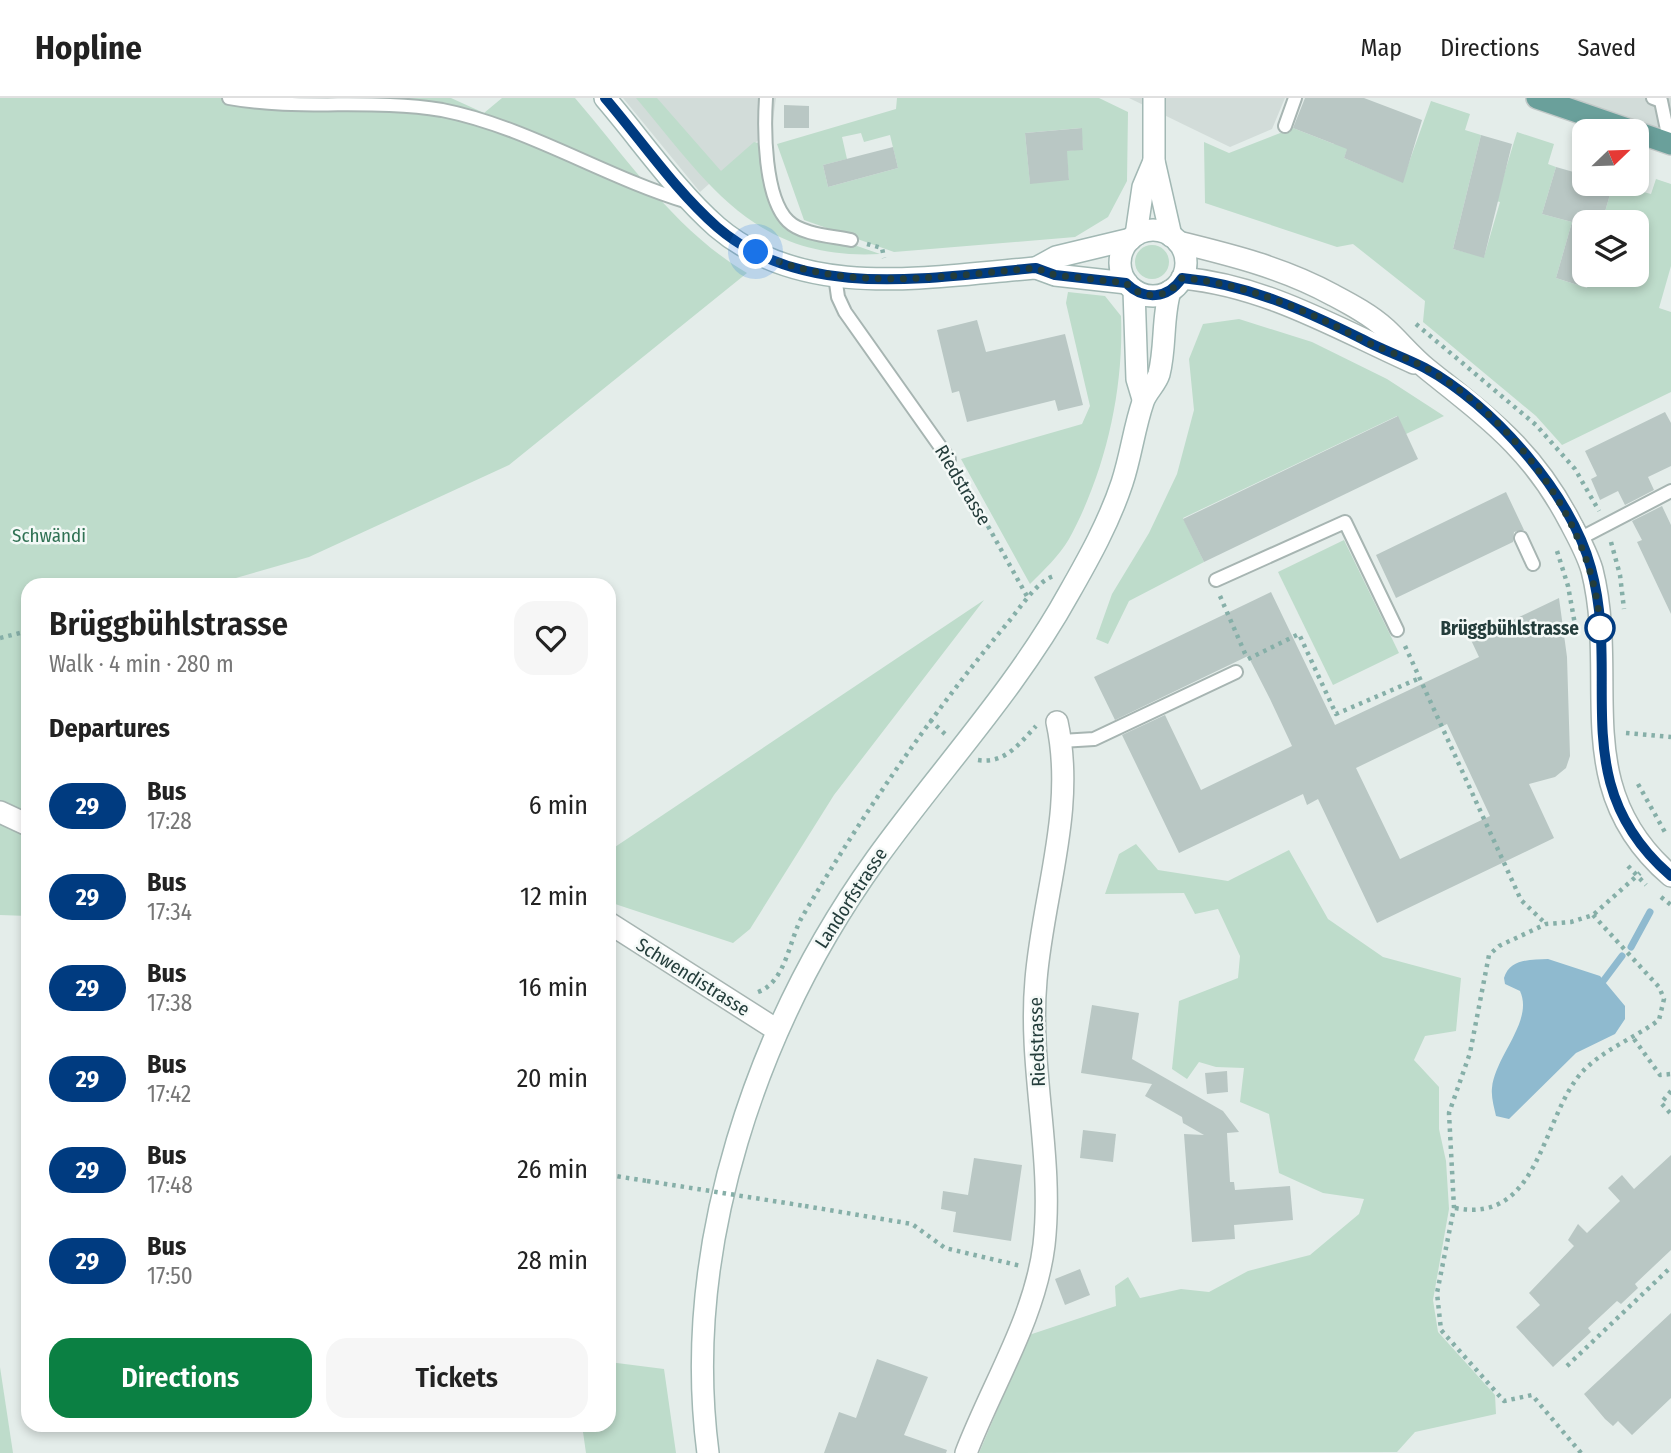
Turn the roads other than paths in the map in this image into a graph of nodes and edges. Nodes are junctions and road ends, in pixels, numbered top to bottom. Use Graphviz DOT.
graph roads {
  1 [pos="229,98"];
  2 [pos="605,98"];
  3 [pos="766,98"];
  4 [pos="1154,98"];
  5 [pos="1295,98"];
  6 [pos="1537,98"];
  7 [pos="1653,98"];
  8 [pos="1579,104"];
  9 [pos="1609,119"];
  10 [pos="1284,126"];
  11 [pos="1649,137"];
  12 [pos="1671,144"];
  13 [pos="1154,160"];
  14 [pos="695,204"];
  15 [pos="1133,237"];
  16 [pos="1175,239"];
  17 [pos="851,240"];
  18 [pos="1036,268"];
  19 [pos="1176,285"];
  20 [pos="1130,286"];
  21 [pos="837,287"];
  22 [pos="1426,368"];
  23 [pos="1143,399"];
  24 [pos="949,459"];
  25 [pos="1671,491"];
  26 [pos="1521,538"];
  27 [pos="1579,539"];
  28 [pos="1533,564"];
  29 [pos="1216,580"];
  30 [pos="1398,631"];
  31 [pos="1236,672"];
  32 [pos="1059,732"];
  33 [pos="0,812"];
  34 [pos="21,822"];
  35 [pos="1671,876"];
  36 [pos="616,927"];
  37 [pos="777,1030"];
  38 [pos="708,1453"];
  39 [pos="966,1453"];
  1 -- 14 [label="lane"];
  2 -- 14 [label="street"];
  3 -- 17 [label="lane"];
  4 -- 13 [label="street"];
  5 -- 10 [label="lane"];
  6 -- 8 [label="main road"];
  7 -- 12 [label="lane"];
  8 -- 9 [label="main road"];
  11 -- 12 [label="main road"];
  13 -- 15 [label="street"];
  13 -- 16 [label="street"];
  14 -- 21 [label="street"];
  15 -- 16 [label="street"];
  15 -- 18 [label="street"];
  15 -- 20 [label="street"];
  16 -- 19 [label="street"];
  16 -- 22 [label="street"];
  18 -- 20 [label="street"];
  18 -- 21 [label="street"];
  19 -- 20 [label="street"];
  19 -- 22 [label="street"];
  19 -- 23 [label="street, Landorfstrasse"];
  20 -- 23 [label="street, Landorfstrasse"];
  21 -- 24 [label="lane, Riedstrasse"];
  22 -- 27 [label="street"];
  23 -- 37 [label="street, Landorfstrasse"];
  25 -- 27 [label="lane"];
  26 -- 28 [label="lane"];
  27 -- 35 [label="street"];
  29 -- 30 [label="lane"];
  31 -- 32 [label="lane"];
  32 -- 39 [label="street, Riedstrasse"];
  33 -- 34 [label="street"];
  36 -- 37 [label="street, Schwendistrasse"];
  37 -- 38 [label="street, Landorfstrasse"];
}
